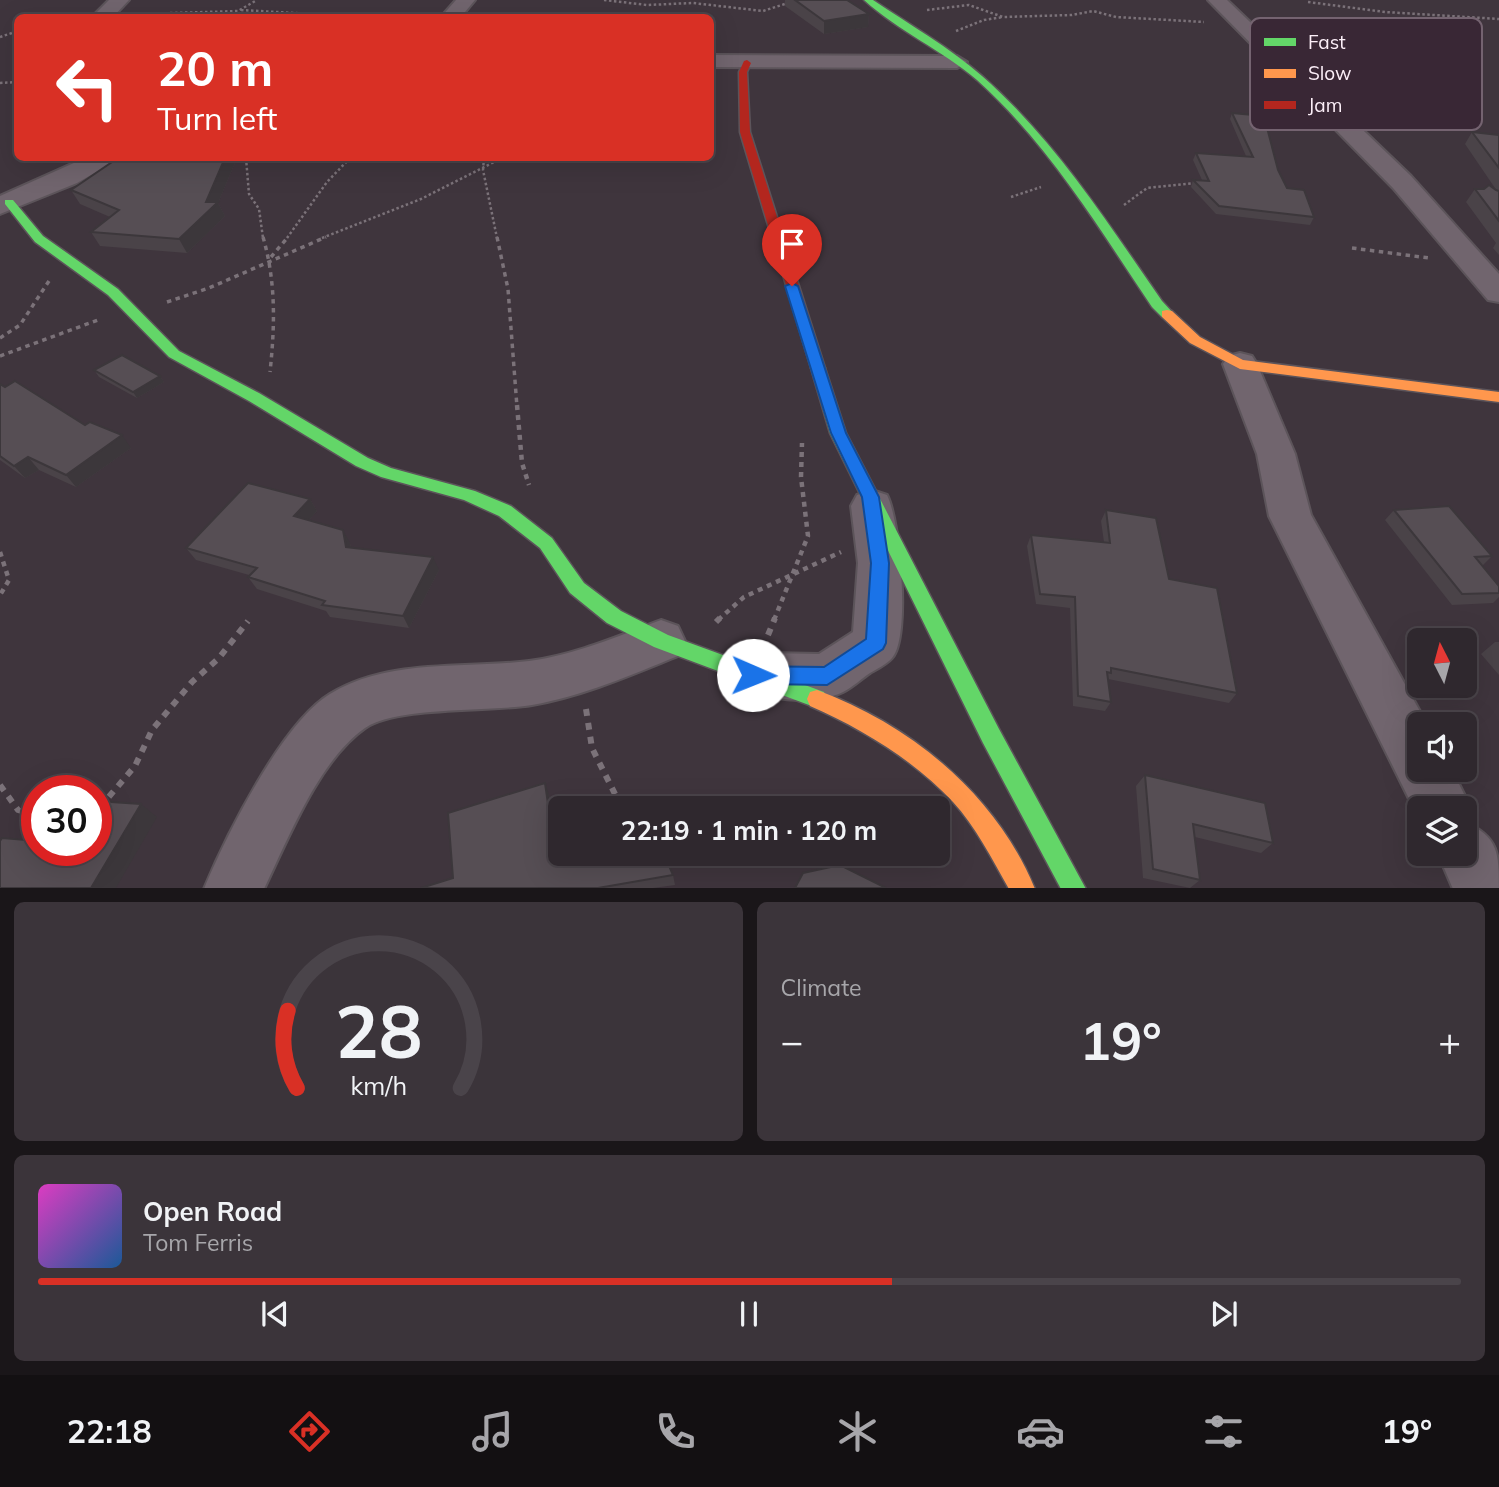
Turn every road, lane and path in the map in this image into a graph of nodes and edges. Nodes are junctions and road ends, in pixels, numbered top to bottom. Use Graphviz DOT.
graph roads {
  1 [pos="120,0"];
  2 [pos="257,0"];
  3 [pos="466,0"];
  4 [pos="604,0"];
  5 [pos="867,0"];
  6 [pos="1217,0"];
  7 [pos="794,2"];
  8 [pos="1308,2"];
  9 [pos="240,10"];
  10 [pos="884,11"];
  11 [pos="255,12"];
  12 [pos="105,14"];
  13 [pos="149,14"];
  14 [pos="298,14"];
  15 [pos="453,14"];
  16 [pos="1003,17"];
  17 [pos="1499,19"];
  18 [pos="1244,29"];
  19 [pos="1250,35"];
  20 [pos="924,39"];
  21 [pos="714,61"];
  22 [pos="957,62"];
  23 [pos="747,63"];
  24 [pos="1348,130"];
  25 [pos="97,161"];
  26 [pos="246,161"];
  27 [pos="347,161"];
  28 [pos="484,161"];
  29 [pos="497,161"];
  30 [pos="483,170"];
  31 [pos="1206,183"];
  32 [pos="5,204"];
  33 [pos="1102,224"];
  34 [pos="1352,248"];
  35 [pos="62,256"];
  36 [pos="268,260"];
  37 [pos="1474,265"];
  38 [pos="1499,293"];
  39 [pos="131,309"];
  40 [pos="0,338"];
  41 [pos="0,356"];
  42 [pos="1240,364"];
  43 [pos="1499,397"];
  44 [pos="270,406"];
  45 [pos="803,440"];
  46 [pos="872,507"];
  47 [pos="546,543"];
  48 [pos="0,552"];
  49 [pos="795,574"];
  50 [pos="0,595"];
  51 [pos="248,621"];
  52 [pos="676,647"];
  53 [pos="590,669"];
  54 [pos="753,675"];
  55 [pos="1407,740"];
  56 [pos="0,785"];
  57 [pos="112,793"];
  58 [pos="615,796"];
  59 [pos="21,811"];
  60 [pos="1473,866"];
  61 [pos="233,888"];
  62 [pos="1023,888"];
  63 [pos="1074,888"];
  64 [pos="1485,888"];
  1 -- 12 [label="street"];
  2 -- 9 [label="path"];
  3 -- 15 [label="street"];
  4 -- 7 [label="path"];
  5 -- 10 [label="street"];
  6 -- 18 [label="street"];
  8 -- 17 [label="path"];
  9 -- 11 [label="path"];
  9 -- 13 [label="path"];
  10 -- 16 [label="path"];
  10 -- 20 [label="street"];
  11 -- 14 [label="path"];
  16 -- 18 [label="path"];
  16 -- 20 [label="path"];
  18 -- 19 [label="street"];
  20 -- 22 [label="street"];
  21 -- 23 [label="street"];
  22 -- 23 [label="street"];
  22 -- 33 [label="street"];
  23 -- 46 [label="street"];
  24 -- 37 [label="street"];
  25 -- 32 [label="street"];
  26 -- 36 [label="path"];
  27 -- 36 [label="path"];
  28 -- 30 [label="path"];
  29 -- 30 [label="path"];
  30 -- 36 [label="path"];
  30 -- 47 [label="path"];
  31 -- 33 [label="path"];
  32 -- 35 [label="street"];
  33 -- 42 [label="street"];
  34 -- 37 [label="path"];
  35 -- 39 [label="street"];
  35 -- 40 [label="path"];
  36 -- 39 [label="path"];
  36 -- 44 [label="path"];
  37 -- 38 [label="street"];
  39 -- 41 [label="path"];
  39 -- 44 [label="street"];
  42 -- 43 [label="street"];
  42 -- 55 [label="street"];
  44 -- 47 [label="street"];
  45 -- 49 [label="path"];
  46 -- 49 [label="path"];
  46 -- 54 [label="street"];
  46 -- 63 [label="street"];
  47 -- 52 [label="street"];
  48 -- 50 [label="path"];
  49 -- 52 [label="path"];
  49 -- 54 [label="path"];
  51 -- 57 [label="path"];
  52 -- 53 [label="street"];
  52 -- 54 [label="street"];
  53 -- 58 [label="path"];
  53 -- 61 [label="street"];
  54 -- 62 [label="street"];
  56 -- 59 [label="path"];
  60 -- 64 [label="street"];
}
